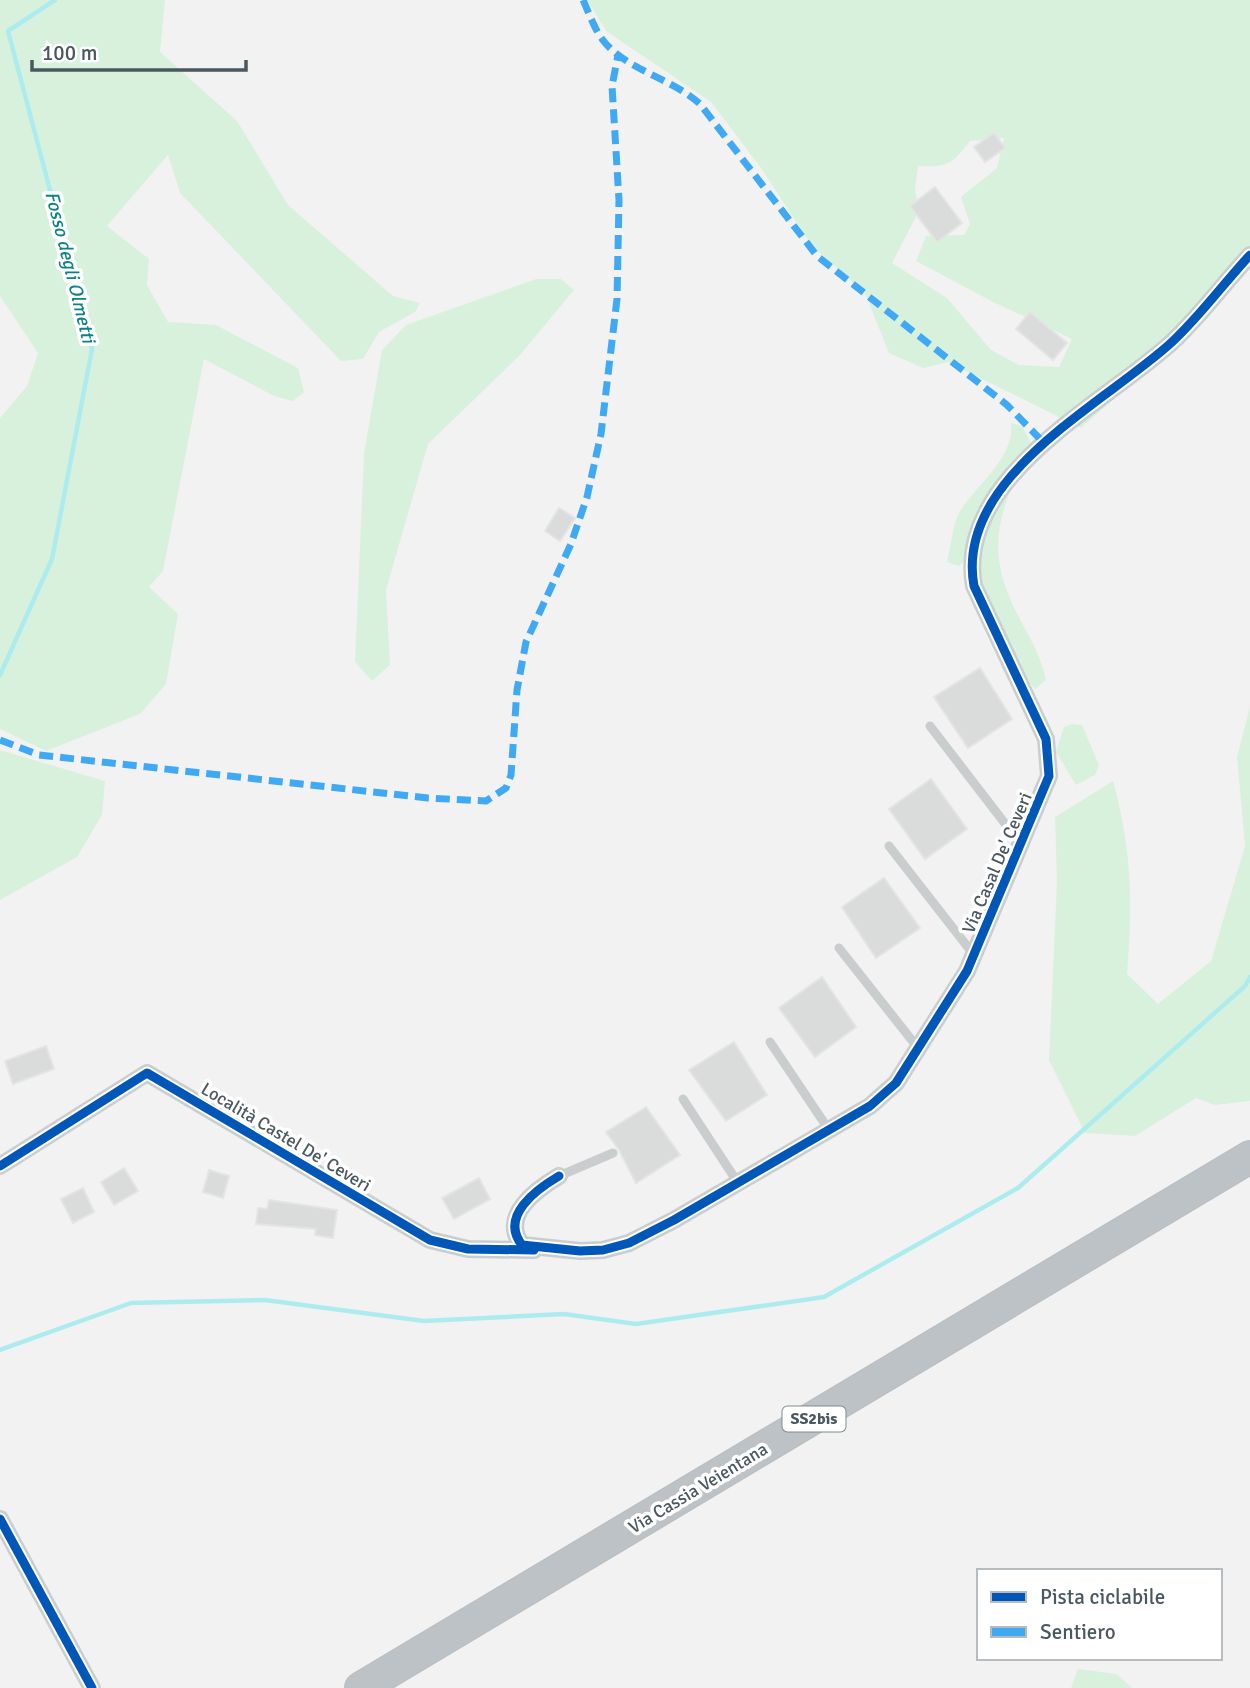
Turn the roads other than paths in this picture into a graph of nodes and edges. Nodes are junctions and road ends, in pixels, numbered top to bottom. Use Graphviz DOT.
graph roads {
  1 [pos="1250,255"];
  2 [pos="930,726"];
  3 [pos="1021,845"];
  4 [pos="889,846"];
  5 [pos="839,948"];
  6 [pos="975,956"];
  7 [pos="770,1042"];
  8 [pos="919,1049"];
  9 [pos="683,1099"];
  10 [pos="829,1130"];
  11 [pos="614,1153"];
  12 [pos="1250,1157"];
  13 [pos="0,1166"];
  14 [pos="559,1176"];
  15 [pos="1250,1177"];
  16 [pos="738,1183"];
  17 [pos="580,1251"];
  18 [pos="0,1518"];
  19 [pos="92,1688"];
  20 [pos="360,1688"];
  21 [pos="397,1688"];
  1 -- 3 [label="street, Via Casal De' Ceveri"];
  2 -- 3 [label="lane"];
  3 -- 6 [label="street, Via Casal De' Ceveri"];
  4 -- 6 [label="lane"];
  5 -- 8 [label="lane"];
  6 -- 8 [label="street, Via Casal De' Ceveri"];
  7 -- 10 [label="lane"];
  8 -- 10 [label="street, Via Casal De' Ceveri"];
  9 -- 16 [label="lane"];
  10 -- 16 [label="street, Via Casal De' Ceveri"];
  11 -- 14 [label="lane"];
  12 -- 20 [label="highway, Via Cassia Veientana / SS2bis"];
  13 -- 17 [label="street, Località Castel De' Ceveri"];
  14 -- 17 [label="street, Via Casal De' Ceveri"];
  15 -- 21 [label="highway, Via Cassia Veientana / SS2bis"];
  16 -- 17 [label="street, Via Casal De' Ceveri"];
  18 -- 19 [label="street"];
}
